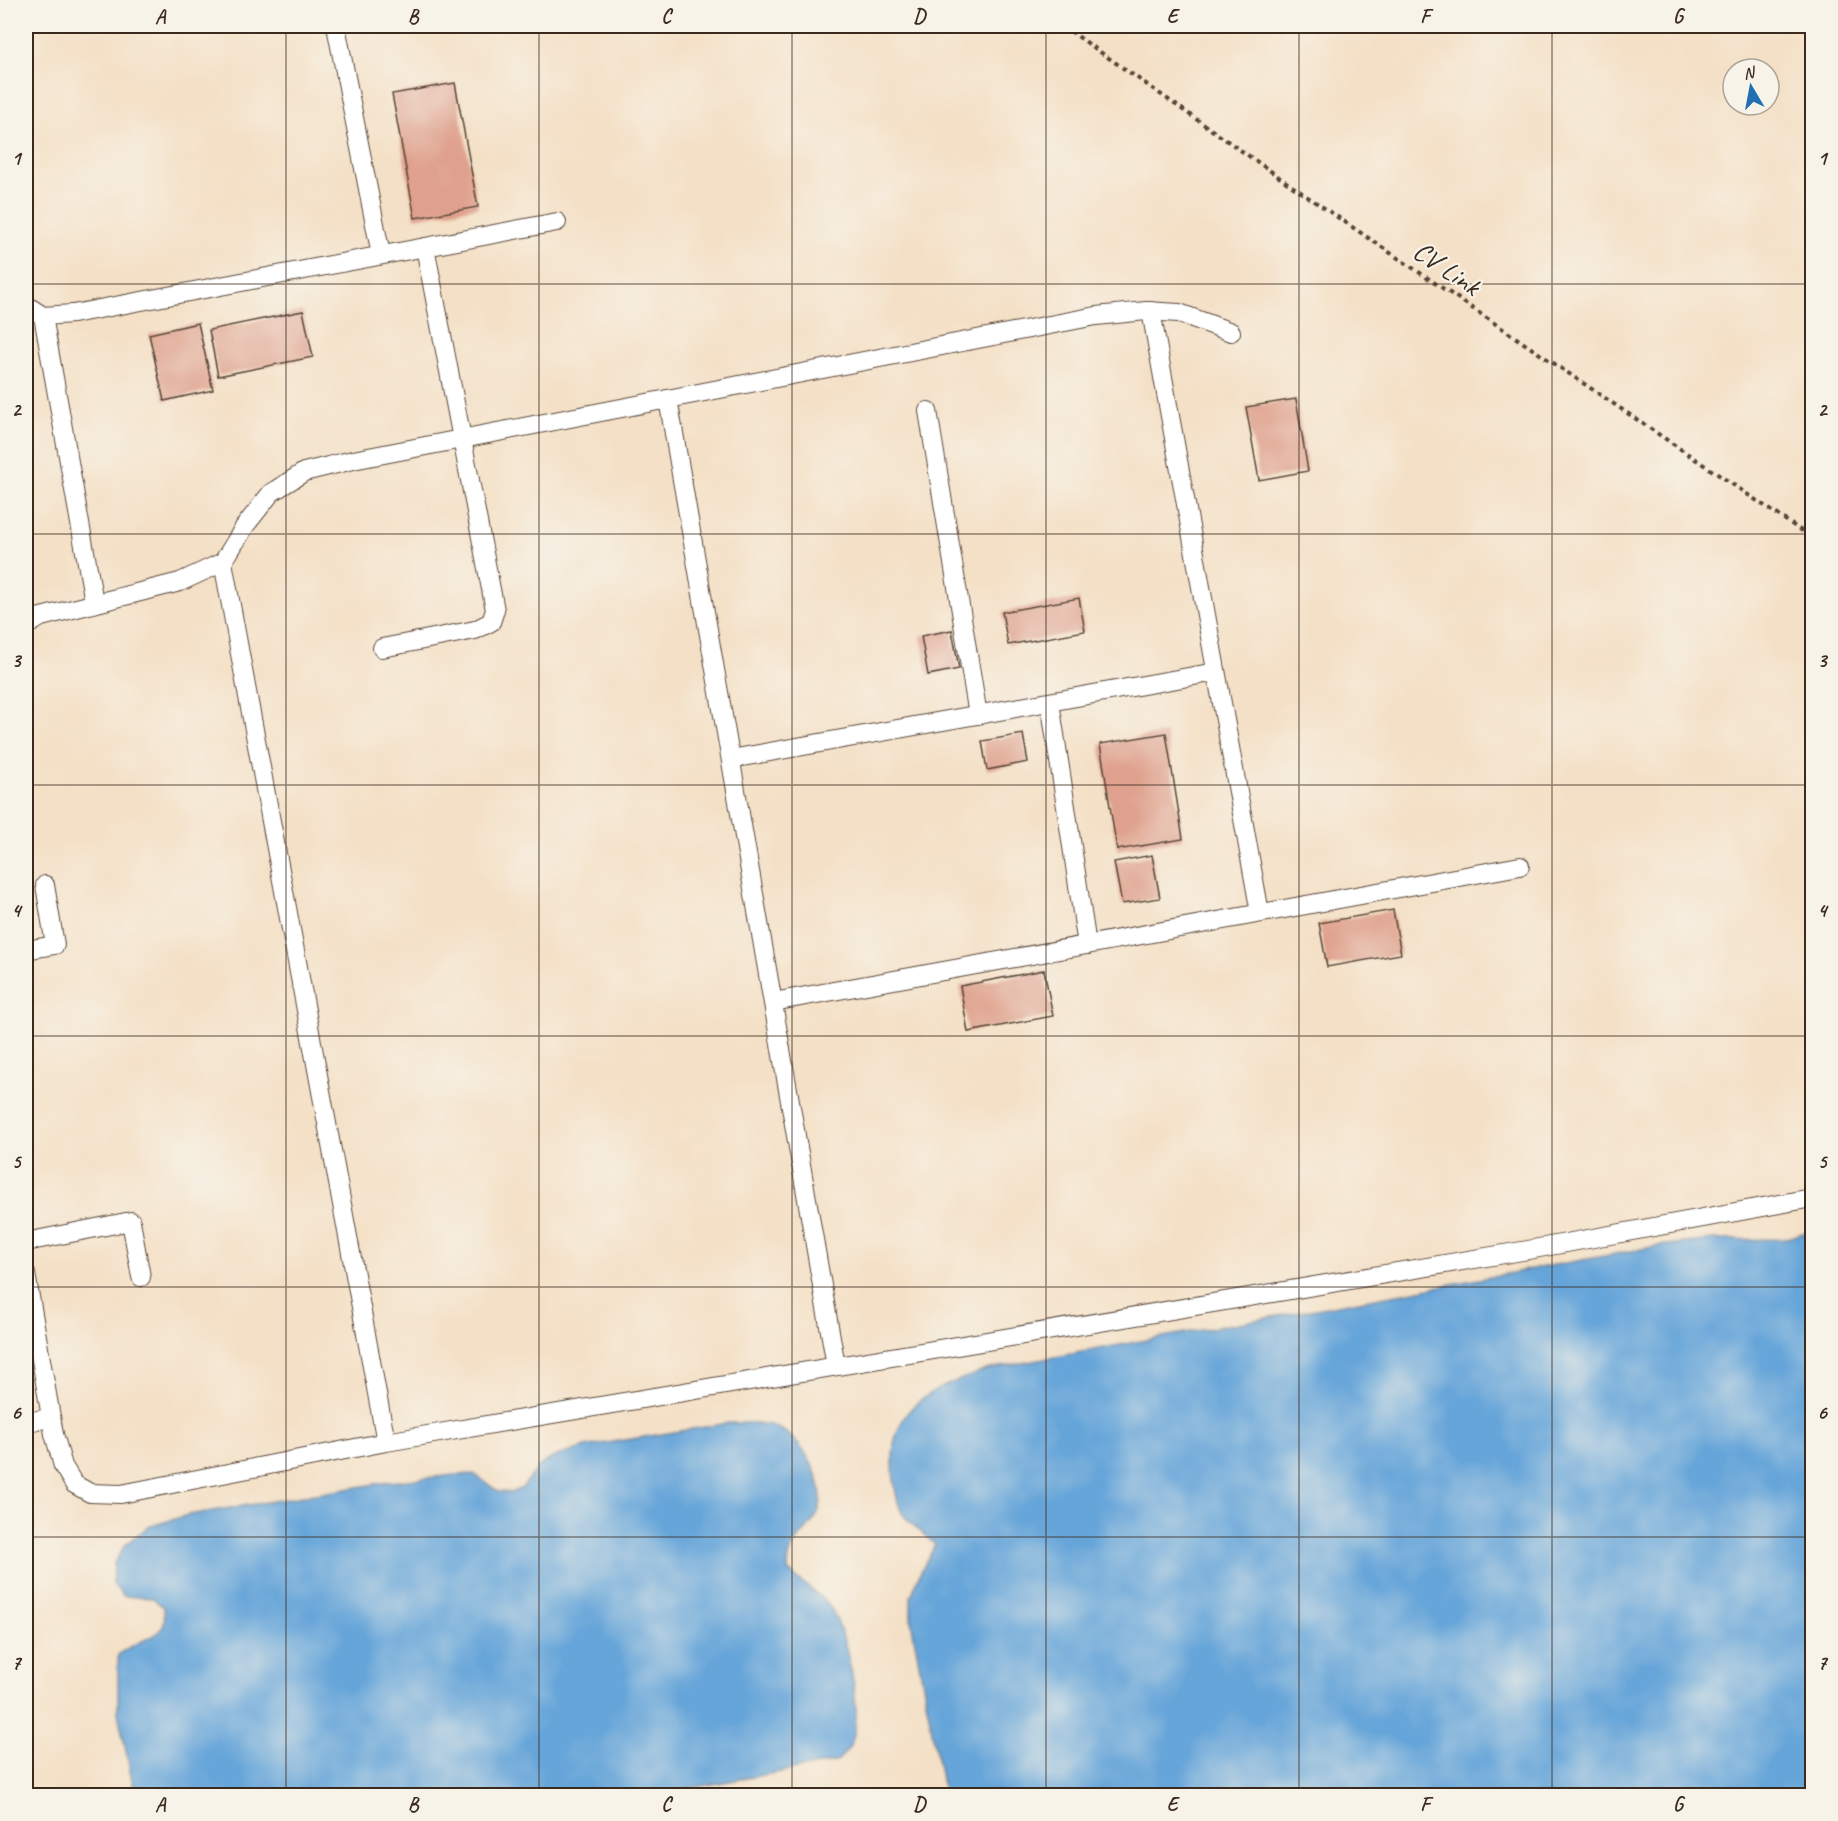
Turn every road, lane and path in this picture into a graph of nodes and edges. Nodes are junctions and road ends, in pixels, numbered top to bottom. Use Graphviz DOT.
graph roads {
  1 [pos="336,26"];
  2 [pos="1063,26"];
  3 [pos="557,222"];
  4 [pos="426,247"];
  5 [pos="381,255"];
  6 [pos="26,305"];
  7 [pos="1151,311"];
  8 [pos="43,316"];
  9 [pos="1231,332"];
  10 [pos="668,399"];
  11 [pos="928,411"];
  12 [pos="462,439"];
  13 [pos="1812,538"];
  14 [pos="223,562"];
  15 [pos="94,602"];
  16 [pos="26,626"];
  17 [pos="382,648"];
  18 [pos="1216,672"];
  19 [pos="1050,702"];
  20 [pos="978,715"];
  21 [pos="730,759"];
  22 [pos="1520,866"];
  23 [pos="45,885"];
  24 [pos="1260,913"];
  25 [pos="1087,945"];
  26 [pos="26,950"];
  27 [pos="773,1002"];
  28 [pos="1812,1198"];
  29 [pos="26,1242"];
  30 [pos="26,1274"];
  31 [pos="141,1277"];
  32 [pos="836,1366"];
  33 [pos="51,1418"];
  34 [pos="26,1422"];
  35 [pos="386,1442"];
  1 -- 5 [label="lane"];
  2 -- 13 [label="path, CV Link"];
  3 -- 4 [label="lane"];
  4 -- 5 [label="lane"];
  4 -- 12 [label="lane"];
  5 -- 8 [label="lane"];
  6 -- 8 [label="lane"];
  7 -- 9 [label="lane"];
  7 -- 10 [label="lane"];
  7 -- 18 [label="lane"];
  8 -- 15 [label="lane"];
  10 -- 12 [label="lane"];
  10 -- 21 [label="lane"];
  11 -- 20 [label="lane"];
  12 -- 14 [label="lane"];
  12 -- 17 [label="lane"];
  14 -- 15 [label="lane"];
  14 -- 35 [label="lane"];
  15 -- 16 [label="lane"];
  18 -- 19 [label="lane"];
  18 -- 24 [label="lane"];
  19 -- 20 [label="lane"];
  19 -- 25 [label="lane"];
  20 -- 21 [label="lane"];
  21 -- 27 [label="lane"];
  22 -- 24 [label="lane"];
  23 -- 26 [label="lane"];
  24 -- 25 [label="lane"];
  25 -- 27 [label="lane"];
  27 -- 32 [label="lane"];
  28 -- 32 [label="lane"];
  29 -- 31 [label="lane"];
  30 -- 33 [label="lane"];
  32 -- 35 [label="lane"];
  33 -- 34 [label="lane"];
  33 -- 35 [label="lane"];
}
